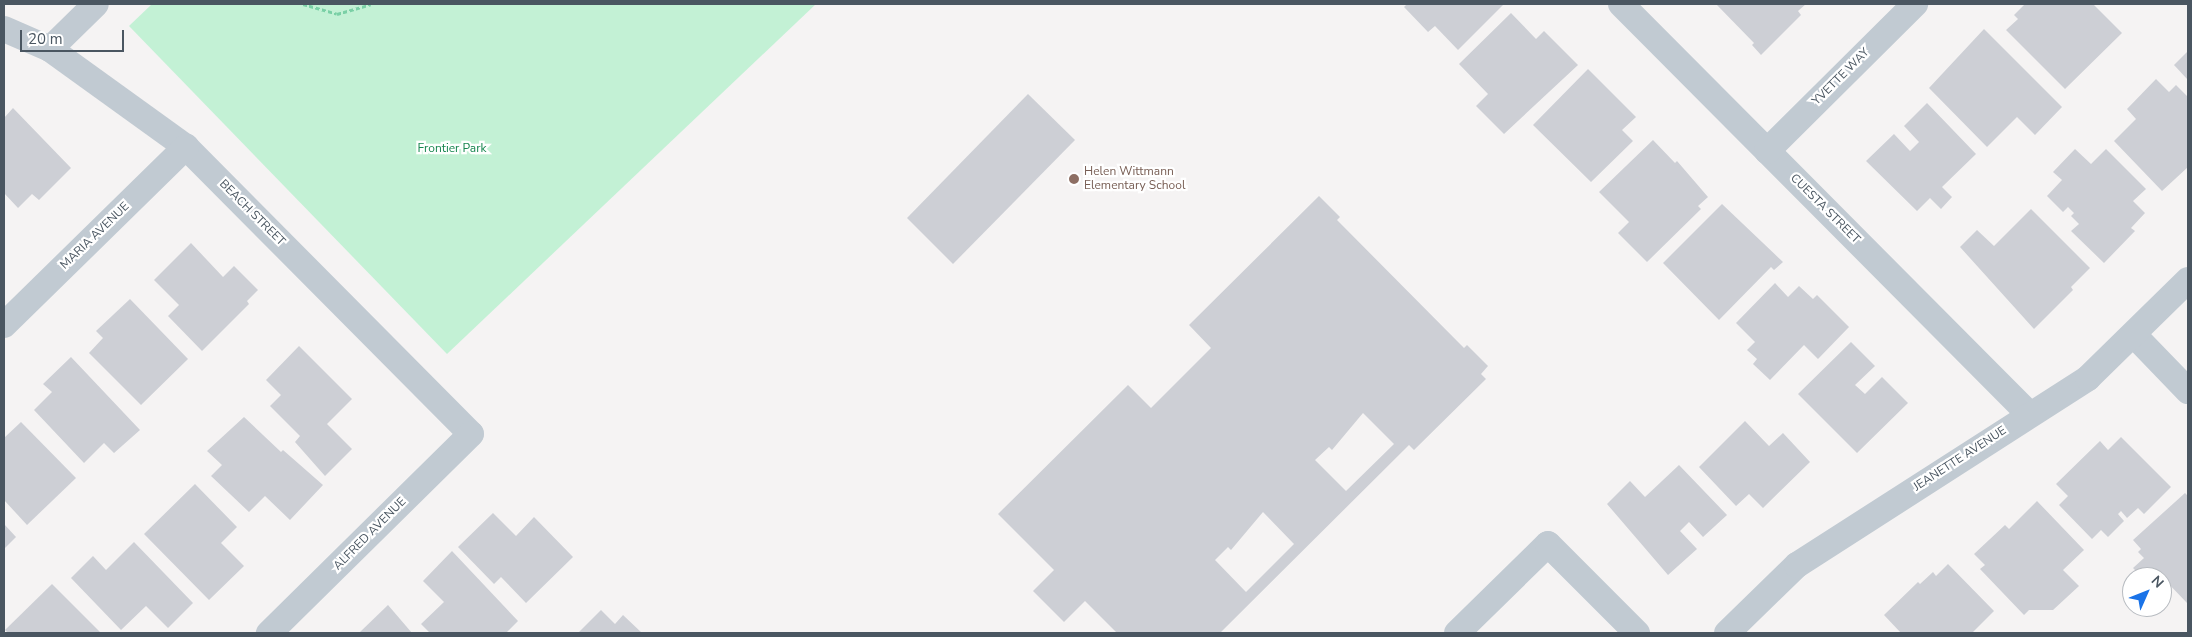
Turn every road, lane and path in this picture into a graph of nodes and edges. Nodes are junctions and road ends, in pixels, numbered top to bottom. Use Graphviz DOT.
graph roads {
  1 [pos="96,4"];
  2 [pos="303,4"];
  3 [pos="371,4"];
  4 [pos="1621,4"];
  5 [pos="1915,4"];
  6 [pos="4,29"];
  7 [pos="50,49"];
  8 [pos="186,147"];
  9 [pos="1767,151"];
  10 [pos="2188,280"];
  11 [pos="4,326"];
  12 [pos="2134,335"];
  13 [pos="2188,391"];
  14 [pos="2029,414"];
  15 [pos="470,434"];
  16 [pos="269,633"];
  17 [pos="1457,633"];
  18 [pos="1637,633"];
  19 [pos="1728,633"];
  1 -- 7 [label="street"];
  2 -- 3 [label="path"];
  4 -- 9 [label="street, CUESTA STREET"];
  5 -- 9 [label="street, YVETTE WAY"];
  6 -- 7 [label="street, BEACH STREET"];
  7 -- 8 [label="street, BEACH STREET"];
  8 -- 11 [label="street, MARIA AVENUE"];
  8 -- 15 [label="street, BEACH STREET"];
  9 -- 14 [label="street, CUESTA STREET"];
  10 -- 12 [label="street, JEANETTE AVENUE"];
  12 -- 13 [label="street"];
  12 -- 14 [label="street, JEANETTE AVENUE"];
  14 -- 19 [label="street, JEANETTE AVENUE"];
  15 -- 16 [label="street, ALFRED AVENUE"];
  17 -- 18 [label="street"];
}
